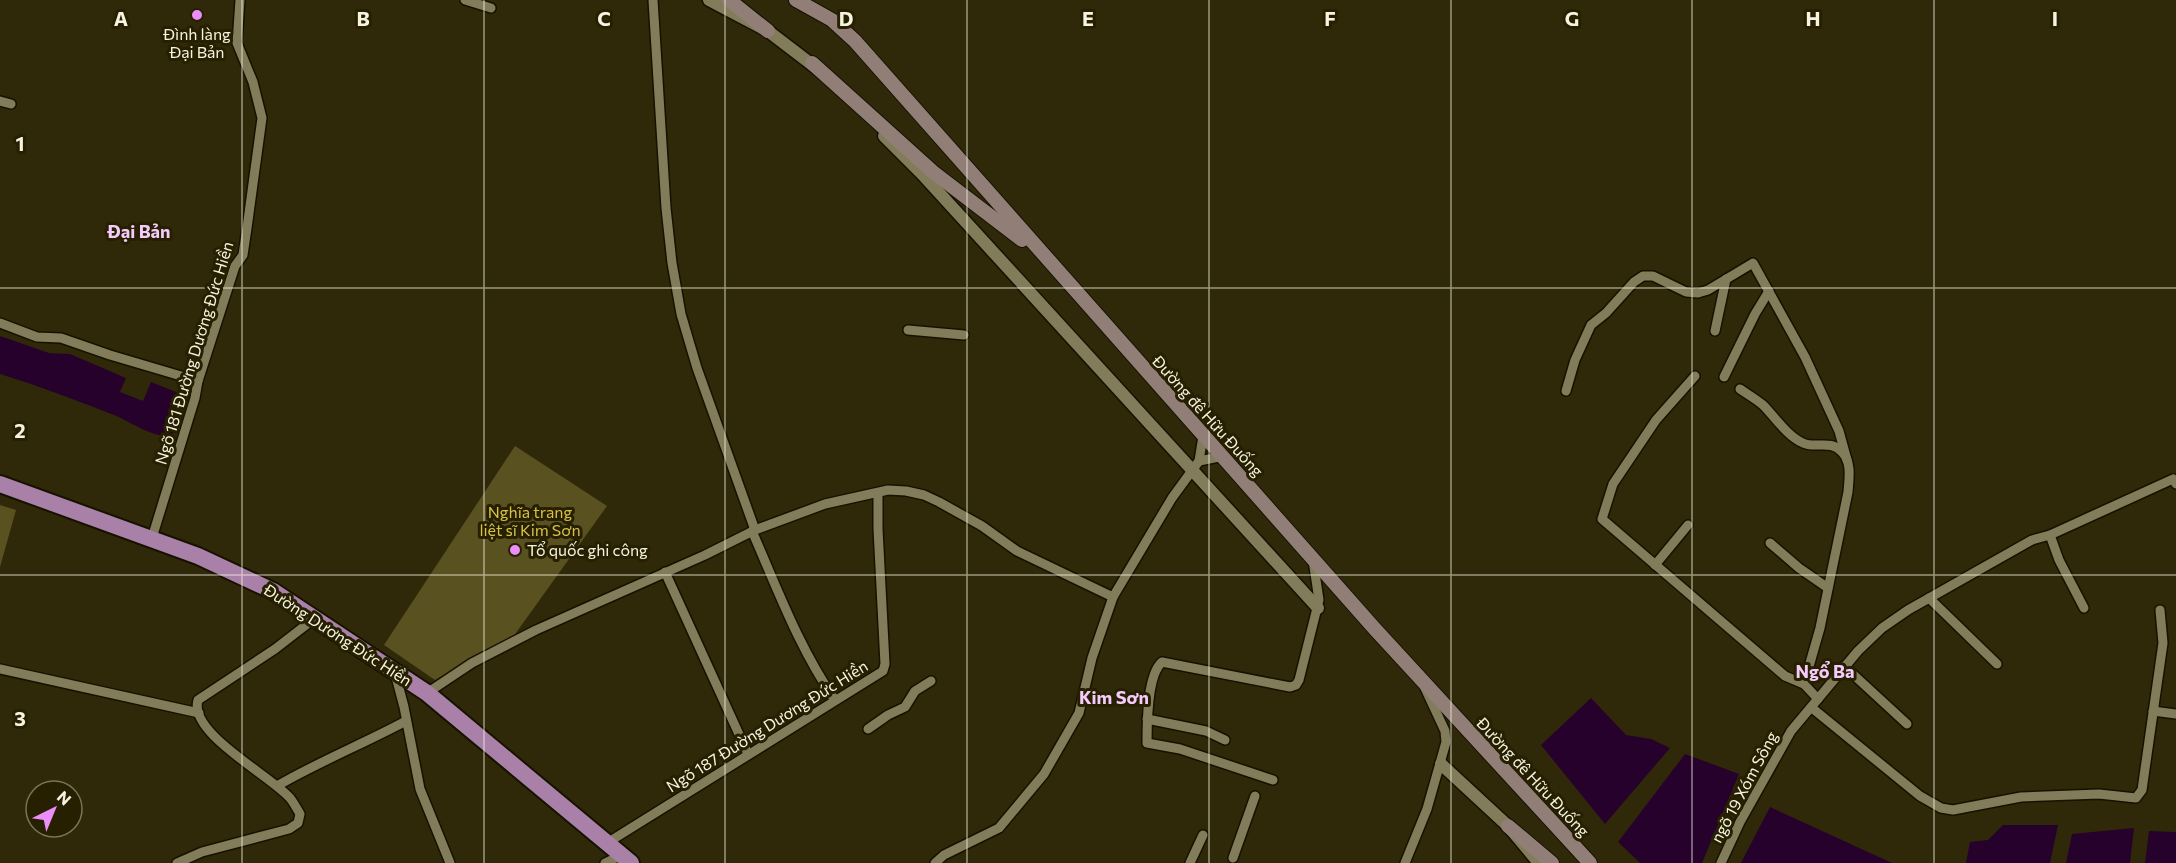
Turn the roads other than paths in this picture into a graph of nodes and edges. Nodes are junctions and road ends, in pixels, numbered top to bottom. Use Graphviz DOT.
graph roads {
  1 [pos="240,0"];
  2 [pos="465,0"];
  3 [pos="653,0"];
  4 [pos="709,0"];
  5 [pos="729,0"];
  6 [pos="796,0"];
  7 [pos="491,8"];
  8 [pos="768,31"];
  9 [pos="812,63"];
  10 [pos="0,101"];
  11 [pos="11,104"];
  12 [pos="1045,258"];
  13 [pos="1726,279"];
  14 [pos="1769,291"];
  15 [pos="0,323"];
  16 [pos="908,330"];
  17 [pos="1715,331"];
  18 [pos="964,335"];
  19 [pos="1695,376"];
  20 [pos="1724,377"];
  21 [pos="198,381"];
  22 [pos="1740,389"];
  23 [pos="1566,391"];
  24 [pos="1203,435"];
  25 [pos="1224,456"];
  26 [pos="1847,460"];
  27 [pos="1196,466"];
  28 [pos="2175,480"];
  29 [pos="0,484"];
  30 [pos="878,493"];
  31 [pos="1688,525"];
  32 [pos="754,531"];
  33 [pos="2050,535"];
  34 [pos="152,538"];
  35 [pos="1770,543"];
  36 [pos="1313,560"];
  37 [pos="1655,565"];
  38 [pos="665,572"];
  39 [pos="1828,588"];
  40 [pos="1113,597"];
  41 [pos="1929,598"];
  42 [pos="1318,608"];
  43 [pos="2084,608"];
  44 [pos="2160,610"];
  45 [pos="315,618"];
  46 [pos="1997,664"];
  47 [pos="1844,666"];
  48 [pos="0,669"];
  49 [pos="394,670"];
  50 [pos="932,681"];
  51 [pos="1423,681"];
  52 [pos="1804,684"];
  53 [pos="428,693"];
  54 [pos="1818,699"];
  55 [pos="835,700"];
  56 [pos="1812,708"];
  57 [pos="2153,711"];
  58 [pos="199,713"];
  59 [pos="2176,714"];
  60 [pos="1147,720"];
  61 [pos="406,721"];
  62 [pos="1907,724"];
  63 [pos="868,729"];
  64 [pos="1224,740"];
  65 [pos="748,754"];
  66 [pos="1441,764"];
  67 [pos="1273,780"];
  68 [pos="277,786"];
  69 [pos="1255,796"];
  70 [pos="1508,826"];
  71 [pos="1203,835"];
  72 [pos="607,843"];
  73 [pos="1233,858"];
  74 [pos="626,859"];
  75 [pos="177,863"];
  76 [pos="450,863"];
  77 [pos="605,863"];
  78 [pos="935,863"];
  79 [pos="1190,863"];
  80 [pos="1406,863"];
  81 [pos="1539,863"];
  82 [pos="1552,863"];
  83 [pos="1590,863"];
  84 [pos="1721,863"];
  1 -- 21 [label="street, Ngõ 181 Đường Dương Đức Hiền"];
  2 -- 7 [label="street"];
  3 -- 32 [label="street"];
  4 -- 8 [label="street"];
  5 -- 8 [label="main road"];
  6 -- 12 [label="main road, Đường đê Hữu Đuống"];
  8 -- 9 [label="street"];
  9 -- 12 [label="main road"];
  9 -- 27 [label="street"];
  10 -- 11 [label="street"];
  12 -- 24 [label="main road, Đường đê Hữu Đuống"];
  13 -- 14 [label="street"];
  13 -- 17 [label="street"];
  13 -- 23 [label="street"];
  14 -- 20 [label="street"];
  14 -- 26 [label="street"];
  15 -- 21 [label="street"];
  16 -- 18 [label="street"];
  19 -- 37 [label="street"];
  21 -- 34 [label="street, Ngõ 181 Đường Dương Đức Hiền"];
  22 -- 26 [label="street"];
  24 -- 25 [label="main road, Đường đê Hữu Đuống"];
  24 -- 27 [label="street"];
  25 -- 27 [label="street"];
  25 -- 36 [label="main road, Đường đê Hữu Đuống"];
  26 -- 39 [label="street"];
  27 -- 40 [label="street"];
  27 -- 42 [label="street"];
  28 -- 33 [label="street, ngõ 19 Xóm Sông"];
  29 -- 34 [label="highway, Đường Dương Đức Hiền"];
  30 -- 32 [label="street"];
  30 -- 40 [label="street"];
  30 -- 55 [label="street, Ngõ 187 Đường Dương Đức Hiền"];
  31 -- 37 [label="street"];
  32 -- 38 [label="street"];
  32 -- 55 [label="street"];
  33 -- 41 [label="street, ngõ 19 Xóm Sông"];
  33 -- 43 [label="street"];
  34 -- 45 [label="highway, Đường Dương Đức Hiền"];
  35 -- 39 [label="street"];
  36 -- 42 [label="street"];
  36 -- 51 [label="main road, Đường đê Hữu Đuống"];
  37 -- 52 [label="street"];
  38 -- 53 [label="street"];
  38 -- 65 [label="street"];
  39 -- 52 [label="street"];
  40 -- 78 [label="street"];
  41 -- 46 [label="street"];
  41 -- 47 [label="street, ngõ 19 Xóm Sông"];
  42 -- 60 [label="street"];
  44 -- 57 [label="street"];
  45 -- 49 [label="highway, Đường Dương Đức Hiền"];
  45 -- 58 [label="street"];
  47 -- 54 [label="street, ngõ 19 Xóm Sông"];
  47 -- 62 [label="street"];
  48 -- 58 [label="street"];
  49 -- 53 [label="highway, Đường Dương Đức Hiền"];
  49 -- 61 [label="street"];
  50 -- 63 [label="street"];
  51 -- 66 [label="street"];
  51 -- 83 [label="main road, Đường đê Hữu Đuống"];
  52 -- 54 [label="street"];
  53 -- 72 [label="highway, Đường Dương Đức Hiền"];
  54 -- 56 [label="street, ngõ 19 Xóm Sông"];
  55 -- 65 [label="street, Ngõ 187 Đường Dương Đức Hiền"];
  56 -- 57 [label="street"];
  56 -- 84 [label="street, ngõ 19 Xóm Sông"];
  57 -- 59 [label="street"];
  58 -- 68 [label="street"];
  60 -- 64 [label="street"];
  60 -- 67 [label="street"];
  61 -- 68 [label="street"];
  61 -- 76 [label="street"];
  65 -- 72 [label="street, Ngõ 187 Đường Dương Đức Hiền"];
  66 -- 70 [label="street"];
  66 -- 80 [label="street"];
  68 -- 75 [label="street"];
  69 -- 73 [label="street"];
  70 -- 81 [label="street"];
  70 -- 82 [label="main road"];
  71 -- 79 [label="street"];
  72 -- 74 [label="highway, Đường Dương Đức Hiền"];
  74 -- 77 [label="street"];
}
